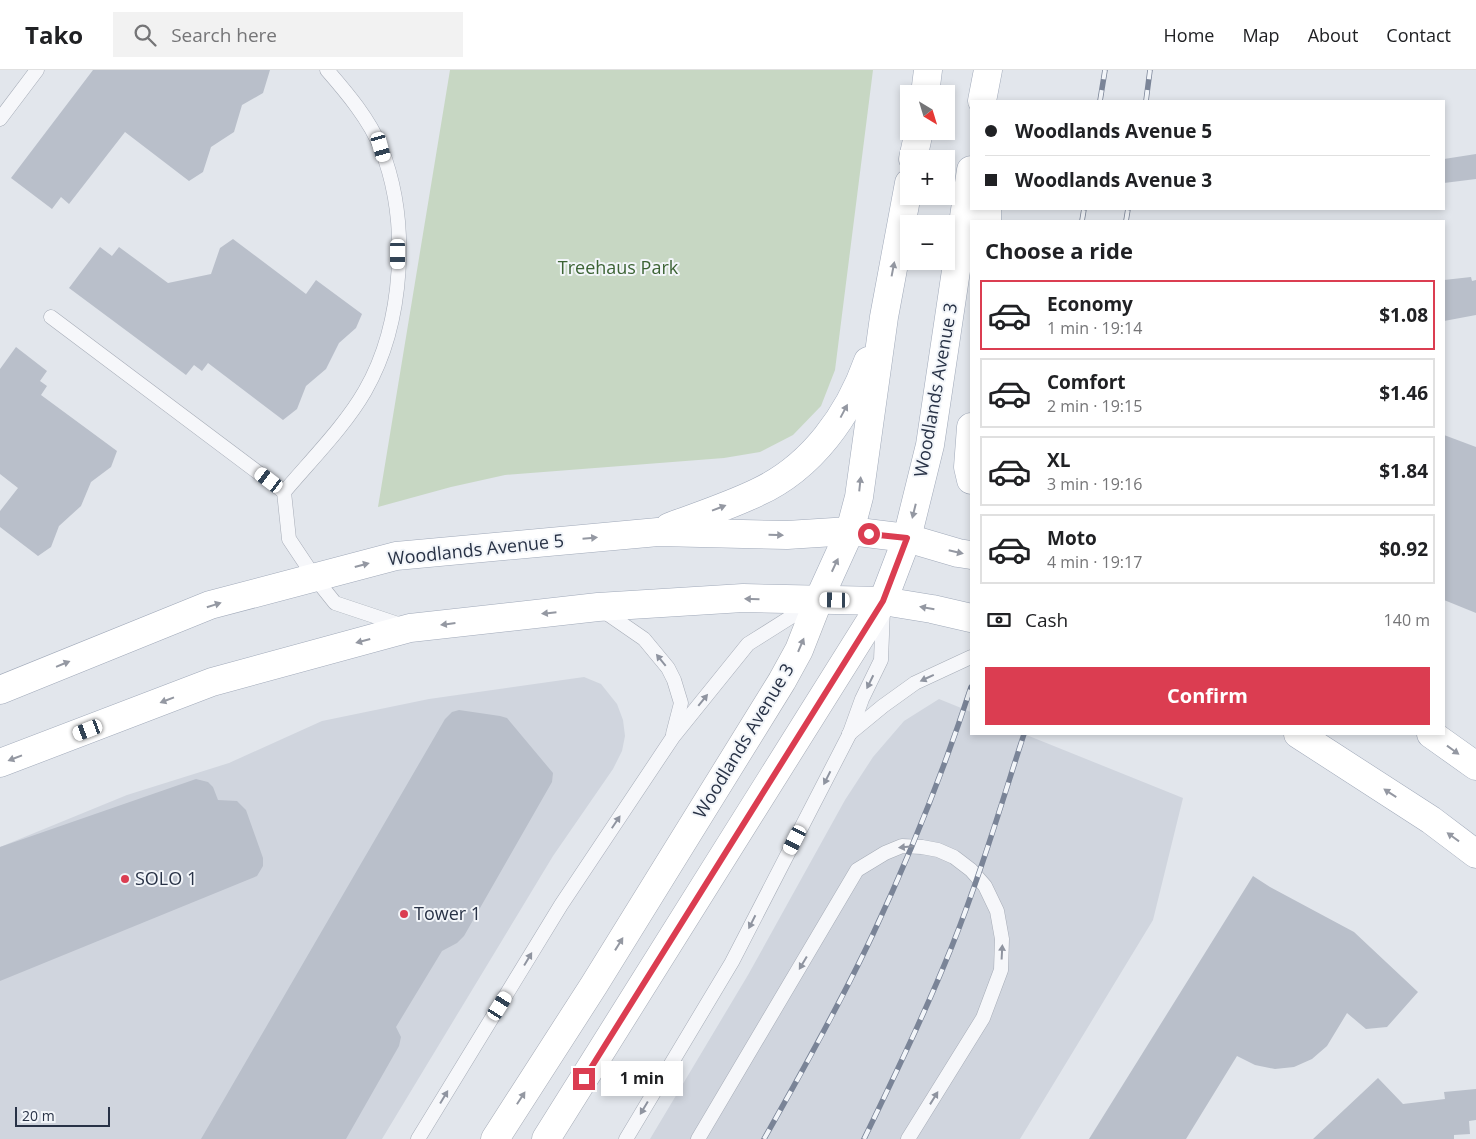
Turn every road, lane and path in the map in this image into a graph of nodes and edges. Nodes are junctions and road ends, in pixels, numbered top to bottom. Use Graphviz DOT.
graph roads {
  1 [pos="37,70"];
  2 [pos="327,70"];
  3 [pos="928,70"];
  4 [pos="988,70"];
  5 [pos="998,70"];
  6 [pos="926,85"];
  7 [pos="982,100"];
  8 [pos="996,100"];
  9 [pos="0,118"];
  10 [pos="970,177"];
  11 [pos="905,205"];
  12 [pos="51,317"];
  13 [pos="884,317"];
  14 [pos="970,440"];
  15 [pos="970,476"];
  16 [pos="284,492"];
  17 [pos="850,531"];
  18 [pos="658,532"];
  19 [pos="907,538"];
  20 [pos="970,555"];
  21 [pos="315,578"];
  22 [pos="819,600"];
  23 [pos="883,601"];
  24 [pos="598,607"];
  25 [pos="970,618"];
  26 [pos="410,628"];
  27 [pos="970,657"];
  28 [pos="0,690"];
  29 [pos="849,734"];
  30 [pos="1300,735"];
  31 [pos="1432,735"];
  32 [pos="673,738"];
  33 [pos="0,763"];
  34 [pos="1476,766"];
  35 [pos="1476,854"];
  36 [pos="418,1139"];
  37 [pos="495,1139"];
  38 [pos="546,1139"];
  39 [pos="626,1139"];
  40 [pos="698,1139"];
  41 [pos="908,1139"];
  1 -- 9 [label="lane"];
  2 -- 16 [label="lane"];
  3 -- 6 [label="main road"];
  4 -- 7 [label="main road"];
  5 -- 8 [label="main road"];
  10 -- 19 [label="main road, Woodlands Avenue 3, one-way"];
  13 -- 11 [label="main road, Woodlands Avenue 3, one-way"];
  12 -- 16 [label="lane"];
  17 -- 13 [label="main road, Woodlands Avenue 3, one-way"];
  18 -- 13 [label="main road, one-way"];
  14 -- 15 [label="main road"];
  16 -- 21 [label="lane"];
  18 -- 17 [label="main road, Woodlands Avenue 5, one-way"];
  17 -- 19 [label="main road, Woodlands Avenue 5"];
  22 -- 17 [label="main road, Woodlands Avenue 3, one-way"];
  21 -- 18 [label="main road, Woodlands Avenue 5, one-way"];
  19 -- 20 [label="main road, Woodlands Avenue 5, one-way"];
  19 -- 23 [label="main road, Woodlands Avenue 3"];
  21 -- 26 [label="lane"];
  28 -- 21 [label="main road, Woodlands Avenue 5, one-way"];
  22 -- 23 [label="main road"];
  22 -- 24 [label="main road, one-way"];
  32 -- 22 [label="lane, one-way"];
  37 -- 22 [label="main road, Woodlands Avenue 3, one-way"];
  25 -- 23 [label="main road, one-way"];
  23 -- 29 [label="lane, one-way"];
  23 -- 38 [label="main road, Woodlands Avenue 3"];
  24 -- 26 [label="main road, one-way"];
  32 -- 24 [label="lane, one-way"];
  26 -- 33 [label="main road, one-way"];
  27 -- 29 [label="lane, one-way"];
  29 -- 39 [label="lane, one-way"];
  35 -- 30 [label="main road, one-way"];
  31 -- 34 [label="main road, one-way"];
  36 -- 32 [label="lane, one-way"];
  41 -- 40 [label="lane, one-way"];
}
